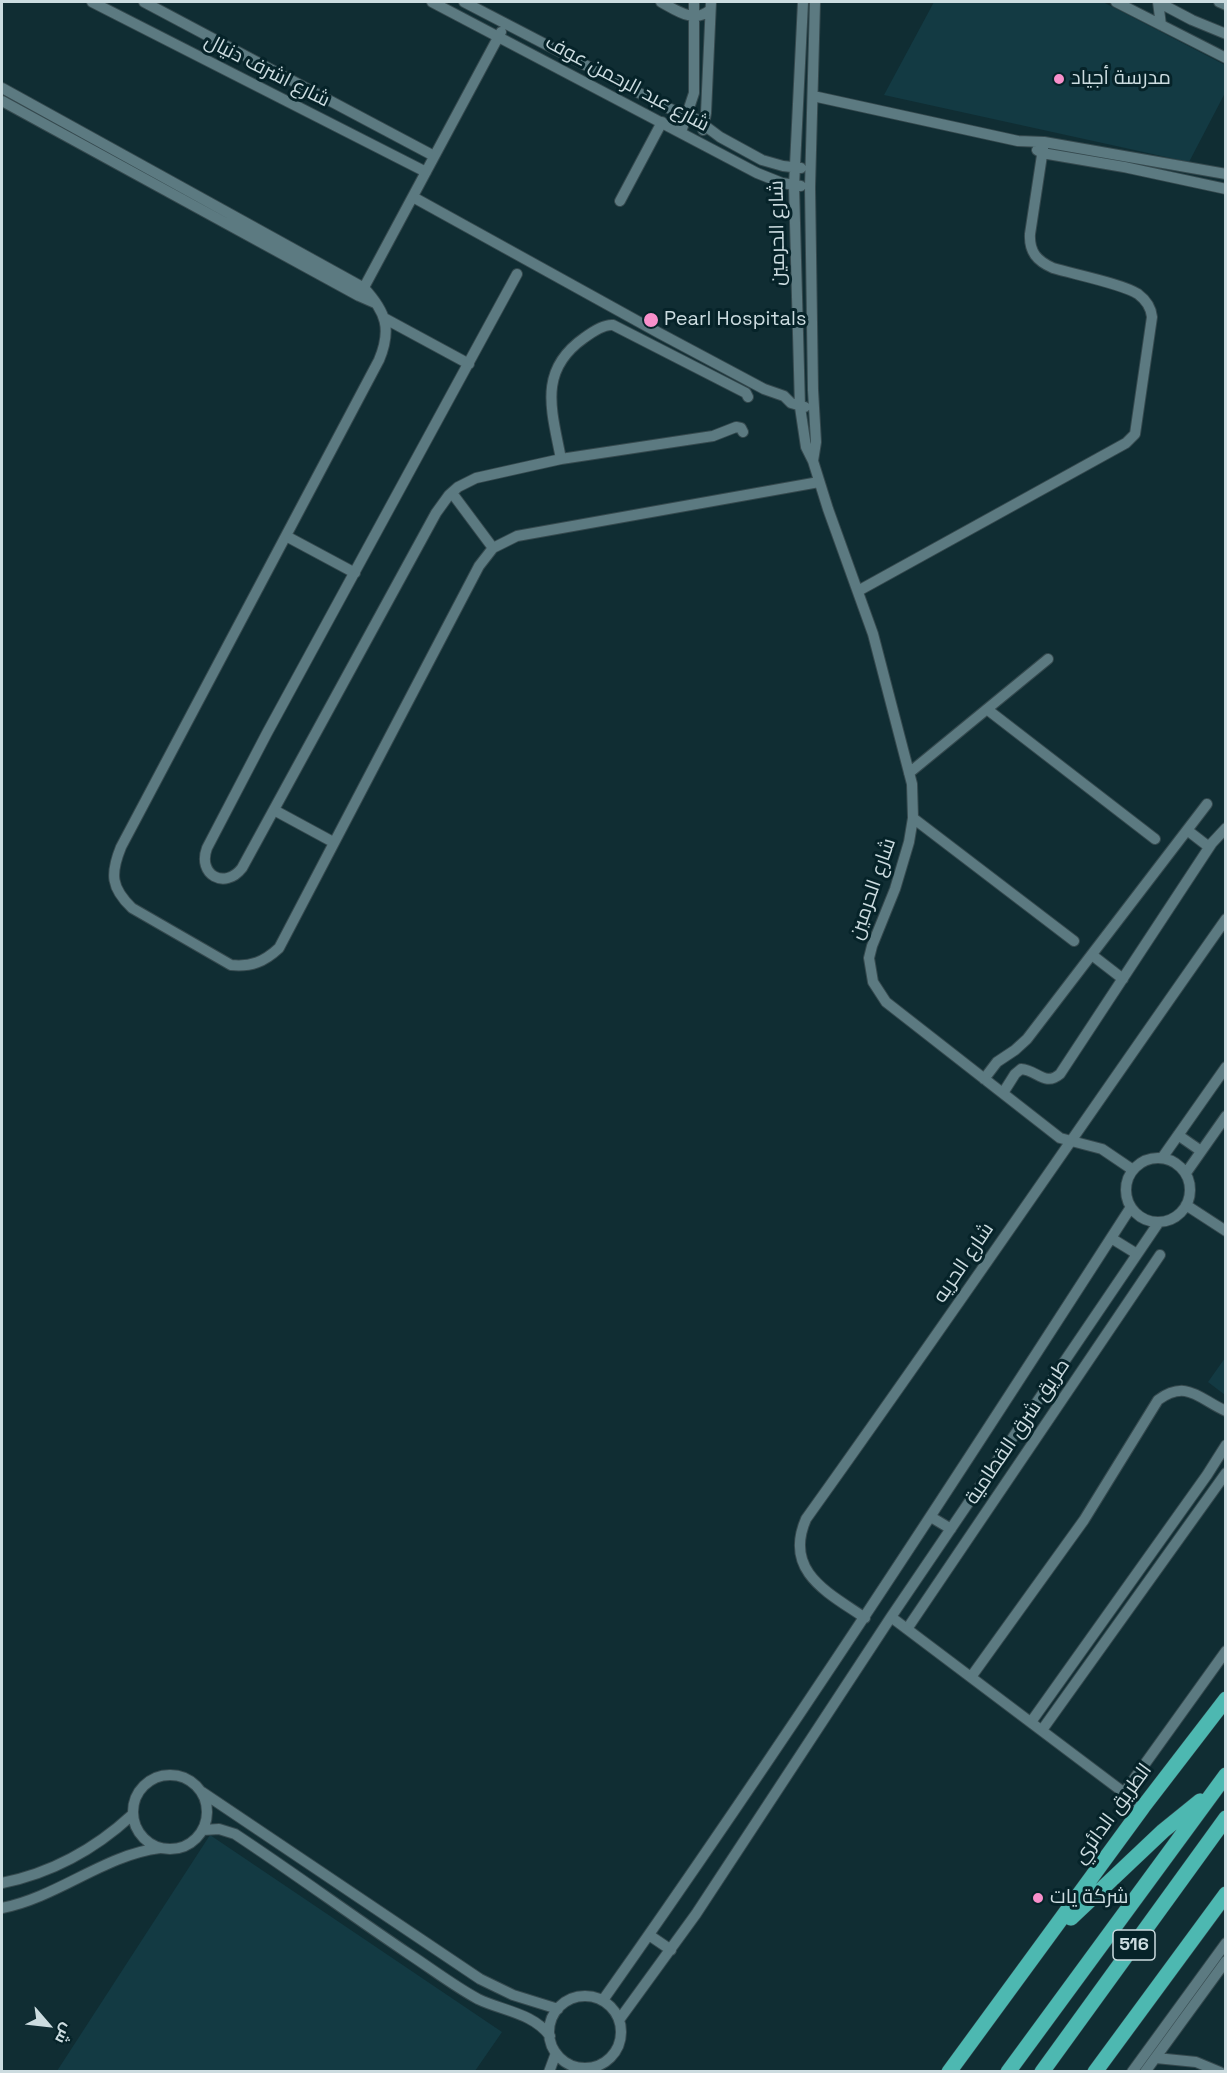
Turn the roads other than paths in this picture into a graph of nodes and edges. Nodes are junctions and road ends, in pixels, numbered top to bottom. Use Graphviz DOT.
graph roads {
  1 [pos="92,2"];
  2 [pos="144,2"];
  3 [pos="432,2"];
  4 [pos="464,2"];
  5 [pos="661,2"];
  6 [pos="694,2"];
  7 [pos="803,2"];
  8 [pos="815,2"];
  9 [pos="1116,2"];
  10 [pos="1158,2"];
  11 [pos="1219,2"];
  12 [pos="710,4"];
  13 [pos="1226,4"];
  14 [pos="693,16"];
  15 [pos="506,24"];
  16 [pos="1161,25"];
  17 [pos="1226,34"];
  18 [pos="498,37"];
  19 [pos="1226,58"];
  20 [pos="2,88"];
  21 [pos="813,96"];
  22 [pos="2,101"];
  23 [pos="687,115"];
  24 [pos="662,122"];
  25 [pos="704,126"];
  26 [pos="681,132"];
  27 [pos="697,141"];
  28 [pos="1043,147"];
  29 [pos="434,156"];
  30 [pos="794,168"];
  31 [pos="810,169"];
  32 [pos="426,172"];
  33 [pos="1226,174"];
  34 [pos="794,186"];
  35 [pos="810,187"];
  36 [pos="1226,189"];
  37 [pos="413,196"];
  38 [pos="620,201"];
  39 [pos="517,274"];
  40 [pos="362,292"];
  41 [pos="384,318"];
  42 [pos="659,333"];
  43 [pos="675,341"];
  44 [pos="652,345"];
  45 [pos="668,353"];
  46 [pos="469,364"];
  47 [pos="813,390"];
  48 [pos="800,391"];
  49 [pos="784,396"];
  50 [pos="748,397"];
  51 [pos="814,406"];
  52 [pos="800,407"];
  53 [pos="743,432"];
  54 [pos="561,459"];
  55 [pos="813,461"];
  56 [pos="819,482"];
  57 [pos="452,493"];
  58 [pos="286,536"];
  59 [pos="493,548"];
  60 [pos="355,573"];
  61 [pos="858,591"];
  62 [pos="1048,659"];
  63 [pos="988,710"];
  64 [pos="909,773"];
  65 [pos="1208,804"];
  66 [pos="274,810"];
  67 [pos="913,818"];
  68 [pos="1226,828"];
  69 [pos="1187,830"];
  70 [pos="1155,839"];
  71 [pos="333,842"];
  72 [pos="1209,847"];
  73 [pos="1226,920"];
  74 [pos="1074,941"];
  75 [pos="1092,955"];
  76 [pos="1123,979"];
  77 [pos="1226,1067"];
  78 [pos="984,1079"];
  79 [pos="1003,1093"];
  80 [pos="1226,1116"];
  81 [pos="1178,1135"];
  82 [pos="1069,1142"];
  83 [pos="1201,1152"];
  84 [pos="1162,1158"];
  85 [pos="1132,1170"];
  86 [pos="1186,1173"];
  87 [pos="1186,1204"];
  88 [pos="1131,1207"];
  89 [pos="1159,1222"];
  90 [pos="1226,1231"];
  91 [pos="1111,1239"];
  92 [pos="1137,1254"];
  93 [pos="1160,1255"];
  94 [pos="1221,1409"];
  95 [pos="1226,1419"];
  96 [pos="1226,1445"];
  97 [pos="1214,1465"];
  98 [pos="1226,1473"];
  99 [pos="931,1517"];
  100 [pos="951,1529"];
  101 [pos="1141,1568"];
  102 [pos="1152,1576"];
  103 [pos="891,1617"];
  104 [pos="865,1618"];
  105 [pos="907,1629"];
  106 [pos="1226,1652"];
  107 [pos="1077,1657"];
  108 [pos="1088,1665"];
  109 [pos="971,1677"];
  110 [pos="1226,1699"];
  111 [pos="1031,1722"];
  112 [pos="1042,1730"];
  113 [pos="1226,1775"];
  114 [pos="202,1792"];
  115 [pos="1124,1793"];
  116 [pos="1213,1793"];
  117 [pos="1143,1807"];
  118 [pos="132,1815"];
  119 [pos="1226,1818"];
  120 [pos="203,1830"];
  121 [pos="160,1848"];
  122 [pos="2,1883"];
  123 [pos="1226,1894"];
  124 [pos="2,1908"];
  125 [pos="649,1935"];
  126 [pos="1048,1938"];
  127 [pos="1226,1943"];
  128 [pos="671,1950"];
  129 [pos="1226,1961"];
  130 [pos="1222,1974"];
  131 [pos="603,2000"];
  132 [pos="1185,2008"];
  133 [pos="558,2009"];
  134 [pos="619,2020"];
  135 [pos="550,2036"];
  136 [pos="1110,2051"];
  137 [pos="556,2053"];
  138 [pos="1156,2058"];
  139 [pos="584,2070"];
  140 [pos="549,2072"];
  141 [pos="949,2072"];
  142 [pos="1008,2072"];
  143 [pos="1042,2072"];
  144 [pos="1089,2072"];
  145 [pos="1095,2072"];
  146 [pos="1132,2072"];
  147 [pos="1145,2072"];
  148 [pos="1220,2072"];
  1 -- 32 [label="street, شارع اشرف دنيال"];
  2 -- 29 [label="street, شارع اشرف دنيال"];
  3 -- 18 [label="street, شارع عبد الرحمن عوف"];
  4 -- 15 [label="street, شارع عبد الرحمن عوف"];
  5 -- 14 [label="street"];
  6 -- 14 [label="street"];
  7 -- 30 [label="street, شارع الحرمين"];
  8 -- 21 [label="street, شارع الحرمين"];
  9 -- 16 [label="street"];
  10 -- 16 [label="street"];
  10 -- 17 [label="street"];
  11 -- 13 [label="street"];
  12 -- 14 [label="street"];
  12 -- 25 [label="street"];
  14 -- 23 [label="street"];
  15 -- 18 [label="street"];
  15 -- 23 [label="street, شارع عبد الرحمن عوف"];
  16 -- 19 [label="street"];
  18 -- 24 [label="street, شارع عبد الرحمن عوف"];
  18 -- 29 [label="street"];
  20 -- 40 [label="street"];
  21 -- 28 [label="street"];
  21 -- 31 [label="street, شارع الحرمين"];
  22 -- 40 [label="street"];
  23 -- 25 [label="street, شارع عبد الرحمن عوف"];
  23 -- 26 [label="street"];
  24 -- 26 [label="street, شارع عبد الرحمن عوف"];
  24 -- 38 [label="street"];
  25 -- 27 [label="street"];
  25 -- 30 [label="street, شارع عبد الرحمن عوف"];
  26 -- 27 [label="street, شارع عبد الرحمن عوف"];
  27 -- 34 [label="street, شارع عبد الرحمن عوف"];
  28 -- 33 [label="street"];
  28 -- 36 [label="street"];
  28 -- 61 [label="street"];
  29 -- 32 [label="street"];
  30 -- 31 [label="street, شارع عبد الرحمن عوف"];
  30 -- 34 [label="street, شارع الحرمين"];
  31 -- 35 [label="street, شارع الحرمين"];
  32 -- 37 [label="street"];
  34 -- 35 [label="street, شارع عبد الرحمن عوف"];
  34 -- 48 [label="street, شارع الحرمين"];
  35 -- 47 [label="street, شارع الحرمين"];
  37 -- 40 [label="street"];
  37 -- 42 [label="street"];
  39 -- 46 [label="street"];
  40 -- 41 [label="street"];
  41 -- 46 [label="street"];
  41 -- 58 [label="street"];
  42 -- 43 [label="street"];
  42 -- 44 [label="street"];
  43 -- 45 [label="street"];
  43 -- 49 [label="street"];
  44 -- 45 [label="street"];
  44 -- 54 [label="street"];
  45 -- 50 [label="street"];
  46 -- 60 [label="street"];
  47 -- 48 [label="street"];
  47 -- 51 [label="street, شارع الحرمين"];
  48 -- 49 [label="street"];
  48 -- 52 [label="street, شارع الحرمين"];
  49 -- 52 [label="street"];
  51 -- 52 [label="street"];
  51 -- 55 [label="street, شارع الحرمين"];
  52 -- 55 [label="street, شارع الحرمين"];
  53 -- 54 [label="street"];
  54 -- 57 [label="street"];
  55 -- 56 [label="street, شارع الحرمين"];
  56 -- 59 [label="street"];
  56 -- 61 [label="street, شارع الحرمين"];
  57 -- 59 [label="street"];
  57 -- 66 [label="street"];
  58 -- 60 [label="street"];
  58 -- 71 [label="street"];
  59 -- 71 [label="street"];
  60 -- 66 [label="street"];
  61 -- 64 [label="street, شارع الحرمين"];
  62 -- 63 [label="street"];
  63 -- 64 [label="street"];
  63 -- 70 [label="street"];
  64 -- 67 [label="street, شارع الحرمين"];
  65 -- 69 [label="street"];
  66 -- 71 [label="street"];
  67 -- 74 [label="street"];
  67 -- 78 [label="street, شارع الحرمين"];
  68 -- 72 [label="street"];
  69 -- 72 [label="street"];
  69 -- 75 [label="street"];
  72 -- 76 [label="street"];
  73 -- 82 [label="street, شارع الحريه"];
  75 -- 76 [label="street"];
  75 -- 78 [label="street"];
  76 -- 79 [label="street"];
  77 -- 81 [label="street"];
  78 -- 79 [label="street, شارع الحرمين"];
  79 -- 82 [label="street, شارع الحرمين"];
  80 -- 83 [label="street"];
  81 -- 83 [label="street"];
  81 -- 84 [label="street"];
  82 -- 85 [label="street, شارع الحرمين"];
  82 -- 104 [label="street, شارع الحريه"];
  83 -- 86 [label="street"];
  84 -- 85 [label="street"];
  84 -- 86 [label="street"];
  85 -- 88 [label="street"];
  86 -- 87 [label="street"];
  87 -- 89 [label="street"];
  87 -- 90 [label="street"];
  88 -- 89 [label="street"];
  88 -- 91 [label="street"];
  89 -- 92 [label="street"];
  91 -- 92 [label="street"];
  91 -- 99 [label="street"];
  92 -- 100 [label="street"];
  93 -- 105 [label="street, طريق شرق القطامية"];
  94 -- 95 [label="street"];
  94 -- 109 [label="street"];
  96 -- 97 [label="street"];
  97 -- 98 [label="street"];
  97 -- 101 [label="street"];
  98 -- 102 [label="street"];
  99 -- 100 [label="street"];
  99 -- 104 [label="street"];
  100 -- 103 [label="street"];
  101 -- 102 [label="street"];
  101 -- 107 [label="street"];
  102 -- 108 [label="street"];
  103 -- 105 [label="street"];
  103 -- 128 [label="street"];
  104 -- 125 [label="street"];
  105 -- 109 [label="street"];
  106 -- 115 [label="street"];
  107 -- 108 [label="street"];
  107 -- 111 [label="street"];
  108 -- 112 [label="street"];
  109 -- 111 [label="street"];
  110 -- 117 [label="highway, الطريق الدائري / 516"];
  111 -- 112 [label="street"];
  112 -- 115 [label="street"];
  113 -- 116 [label="highway, 516"];
  114 -- 118 [label="street"];
  114 -- 120 [label="street"];
  114 -- 133 [label="street"];
  115 -- 117 [label="street"];
  116 -- 126 [label="highway, 516"];
  116 -- 142 [label="highway, 516"];
  117 -- 126 [label="highway, الطريق الدائري / 516"];
  118 -- 121 [label="street"];
  118 -- 122 [label="street"];
  119 -- 143 [label="highway, 516"];
  120 -- 121 [label="street"];
  120 -- 135 [label="street"];
  121 -- 124 [label="street"];
  123 -- 136 [label="highway, 516"];
  125 -- 128 [label="street"];
  125 -- 131 [label="street"];
  126 -- 141 [label="highway, الطريق الدائري / 516"];
  127 -- 132 [label="street"];
  128 -- 134 [label="street"];
  129 -- 130 [label="street"];
  130 -- 132 [label="street"];
  131 -- 133 [label="street"];
  131 -- 134 [label="street"];
  132 -- 138 [label="street"];
  132 -- 146 [label="street"];
  133 -- 135 [label="street"];
  134 -- 139 [label="street"];
  135 -- 137 [label="street"];
  136 -- 144 [label="highway, 516"];
  136 -- 145 [label="highway, 516"];
  137 -- 139 [label="street"];
  137 -- 140 [label="street"];
  138 -- 147 [label="street"];
  138 -- 148 [label="street"];
}
